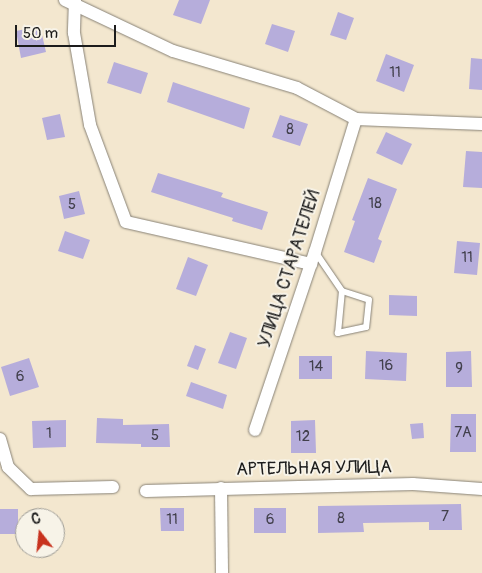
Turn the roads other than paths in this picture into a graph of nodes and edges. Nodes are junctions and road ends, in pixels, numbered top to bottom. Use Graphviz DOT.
graph roads {
  1 [pos="71,1"];
  2 [pos="356,119"];
  3 [pos="482,124"];
  4 [pos="315,252"];
  5 [pos="311,264"];
  6 [pos="342,291"];
  7 [pos="255,430"];
  8 [pos="0,439"];
  9 [pos="113,487"];
  10 [pos="221,488"];
  11 [pos="482,489"];
  12 [pos="146,491"];
  13 [pos="222,573"];
  1 -- 2 [label="street"];
  1 -- 5 [label="street"];
  2 -- 3 [label="street"];
  2 -- 4 [label="street, УЛИЦА СТАРАТЕЛЕЙ"];
  4 -- 5 [label="street, УЛИЦА СТАРАТЕЛЕЙ"];
  4 -- 6 [label="lane"];
  5 -- 7 [label="street, УЛИЦА СТАРАТЕЛЕЙ"];
  6 -- 6 [label="lane"];
  8 -- 9 [label="street"];
  10 -- 11 [label="street, АРТЕЛЬНАЯ УЛИЦА"];
  10 -- 12 [label="street, АРТЕЛЬНАЯ УЛИЦА"];
  10 -- 13 [label="street"];
}
